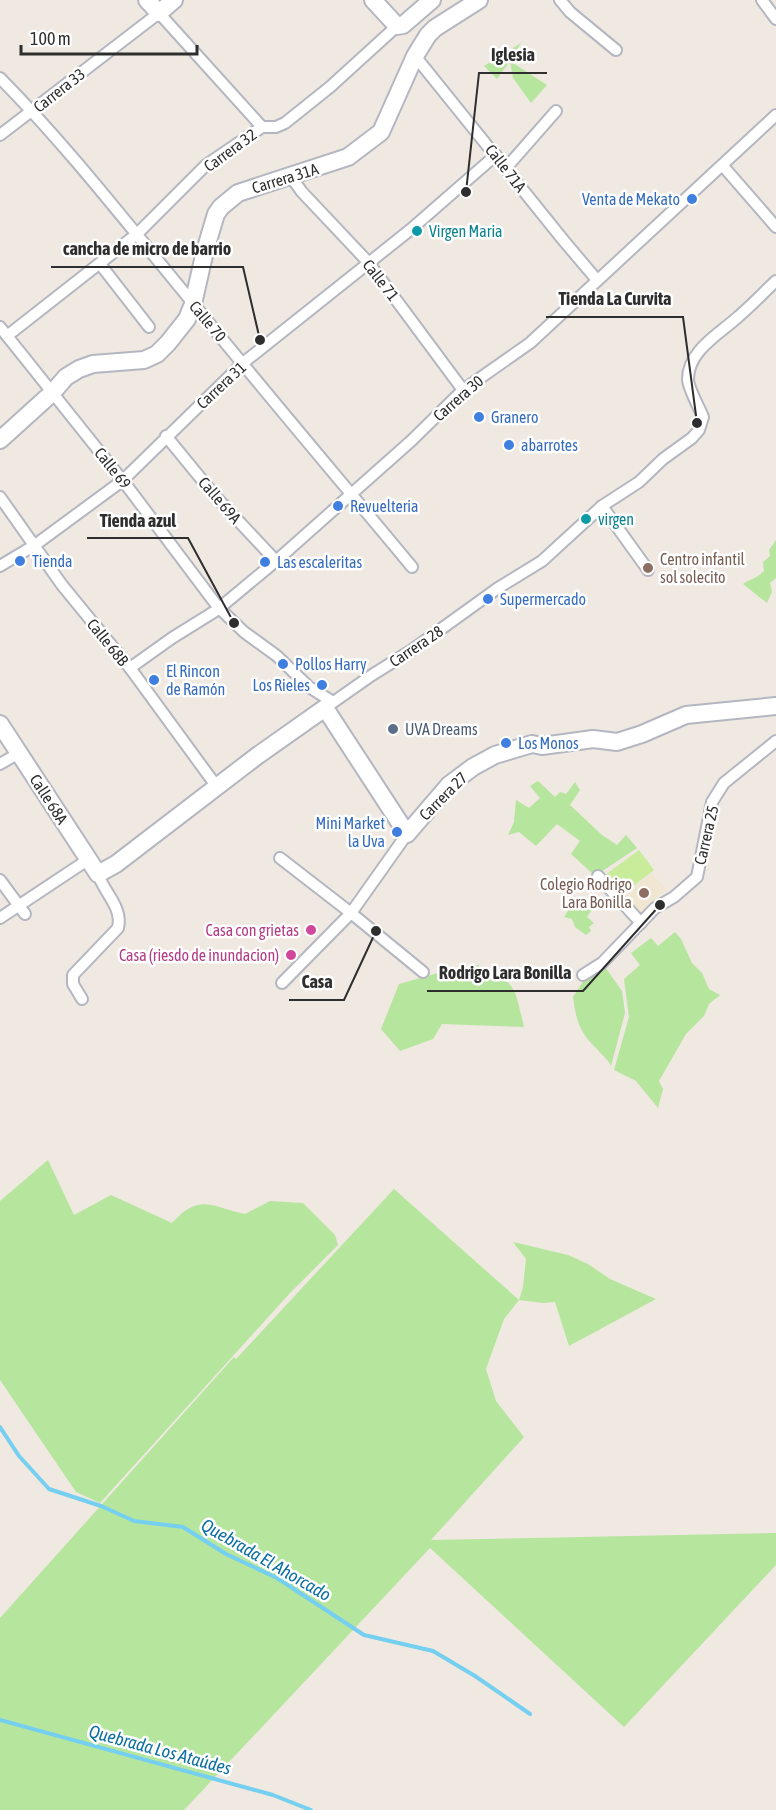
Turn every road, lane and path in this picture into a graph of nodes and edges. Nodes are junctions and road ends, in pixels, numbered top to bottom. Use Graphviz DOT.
graph roads {
  1 [pos="174,0"];
  2 [pos="373,0"];
  3 [pos="432,0"];
  4 [pos="479,0"];
  5 [pos="560,0"];
  6 [pos="762,0"];
  7 [pos="153,6"];
  8 [pos="776,19"];
  9 [pos="397,26"];
  10 [pos="616,50"];
  11 [pos="415,56"];
  12 [pos="0,78"];
  13 [pos="32,111"];
  14 [pos="556,111"];
  15 [pos="776,116"];
  16 [pos="261,127"];
  17 [pos="0,135"];
  18 [pos="496,154"];
  19 [pos="723,166"];
  20 [pos="506,168"];
  21 [pos="291,177"];
  22 [pos="776,227"];
  23 [pos="137,234"];
  24 [pos="368,262"];
  25 [pos="100,264"];
  26 [pos="597,280"];
  27 [pos="776,280"];
  28 [pos="193,304"];
  29 [pos="149,327"];
  30 [pos="4,332"];
  31 [pos="243,363"];
  32 [pos="463,390"];
  33 [pos="52,393"];
  34 [pos="166,436"];
  35 [pos="0,440"];
  36 [pos="122,481"];
  37 [pos="351,494"];
  38 [pos="0,497"];
  39 [pos="602,506"];
  40 [pos="34,545"];
  41 [pos="276,561"];
  42 [pos="0,566"];
  43 [pos="412,567"];
  44 [pos="648,570"];
  45 [pos="219,608"];
  46 [pos="130,668"];
  47 [pos="329,705"];
  48 [pos="776,706"];
  49 [pos="0,724"];
  50 [pos="776,741"];
  51 [pos="19,753"];
  52 [pos="0,764"];
  53 [pos="217,788"];
  54 [pos="406,834"];
  55 [pos="280,858"];
  56 [pos="89,859"];
  57 [pos="98,874"];
  58 [pos="598,876"];
  59 [pos="0,880"];
  60 [pos="22,910"];
  61 [pos="351,913"];
  62 [pos="0,918"];
  63 [pos="641,923"];
  64 [pos="423,972"];
  65 [pos="583,975"];
  66 [pos="282,983"];
  67 [pos="82,999"];
  1 -- 7 [label="street, Carrera 33"];
  2 -- 9 [label="street"];
  3 -- 9 [label="street, Carrera 32"];
  4 -- 11 [label="street, Carrera 31A"];
  5 -- 10 [label="street"];
  6 -- 8 [label="street"];
  7 -- 13 [label="street, Carrera 33"];
  7 -- 16 [label="street"];
  9 -- 16 [label="street, Carrera 32"];
  11 -- 18 [label="street, Calle 71A"];
  11 -- 21 [label="street, Carrera 31A"];
  12 -- 13 [label="street, Calle 70"];
  13 -- 17 [label="street, Carrera 33"];
  13 -- 23 [label="street, Calle 70"];
  14 -- 20 [label="street"];
  15 -- 19 [label="street, Carrera 30"];
  16 -- 23 [label="street, Carrera 32"];
  18 -- 20 [label="street, Calle 71A"];
  18 -- 24 [label="street, Carrera 31"];
  19 -- 22 [label="street"];
  19 -- 26 [label="street, Carrera 30"];
  20 -- 26 [label="street, Calle 71A"];
  21 -- 24 [label="street, Calle 71"];
  21 -- 28 [label="street, Carrera 31A"];
  23 -- 25 [label="street, Carrera 32"];
  23 -- 28 [label="street, Calle 70"];
  24 -- 31 [label="street, Carrera 31"];
  24 -- 32 [label="street, Calle 71"];
  25 -- 29 [label="street"];
  25 -- 30 [label="street, Carrera 32"];
  26 -- 32 [label="street, Carrera 30"];
  27 -- 39 [label="street, Carrera 28"];
  28 -- 31 [label="street, Calle 70"];
  28 -- 33 [label="street, Carrera 31A"];
  30 -- 33 [label="street, Calle 69"];
  31 -- 34 [label="street, Carrera 31"];
  31 -- 37 [label="street, Calle 70"];
  32 -- 37 [label="street, Carrera 30"];
  33 -- 35 [label="street, Carrera 31A"];
  33 -- 36 [label="street, Calle 69"];
  34 -- 36 [label="street, Carrera 31"];
  34 -- 41 [label="street, Calle 69A"];
  36 -- 40 [label="street, Carrera 31"];
  36 -- 45 [label="street, Calle 69"];
  37 -- 41 [label="street, Carrera 30"];
  37 -- 43 [label="street, Calle 70"];
  38 -- 40 [label="street, Calle 68B"];
  39 -- 44 [label="street"];
  39 -- 47 [label="street, Carrera 28"];
  40 -- 42 [label="street, Carrera 31"];
  40 -- 46 [label="street, Calle 68B"];
  41 -- 45 [label="street, Carrera 30"];
  45 -- 46 [label="street, Carrera 30"];
  45 -- 47 [label="street, Calle 69"];
  46 -- 53 [label="street, Calle 68B"];
  47 -- 53 [label="street, Carrera 28"];
  47 -- 54 [label="street, Calle 69"];
  48 -- 54 [label="street, Carrera 27"];
  49 -- 51 [label="street, Calle 68A"];
  50 -- 63 [label="street, Carrera 25"];
  51 -- 52 [label="street"];
  51 -- 56 [label="street, Calle 68A"];
  53 -- 57 [label="street, Carrera 28"];
  54 -- 61 [label="street, Carrera 27"];
  55 -- 61 [label="street"];
  56 -- 57 [label="street, Calle 68A"];
  56 -- 60 [label="street"];
  57 -- 67 [label="street, Calle 68A"];
  58 -- 63 [label="street"];
  59 -- 60 [label="street"];
  60 -- 62 [label="street"];
  61 -- 64 [label="street"];
  61 -- 66 [label="street, Carrera 27"];
  63 -- 65 [label="street, Carrera 25"];
}
